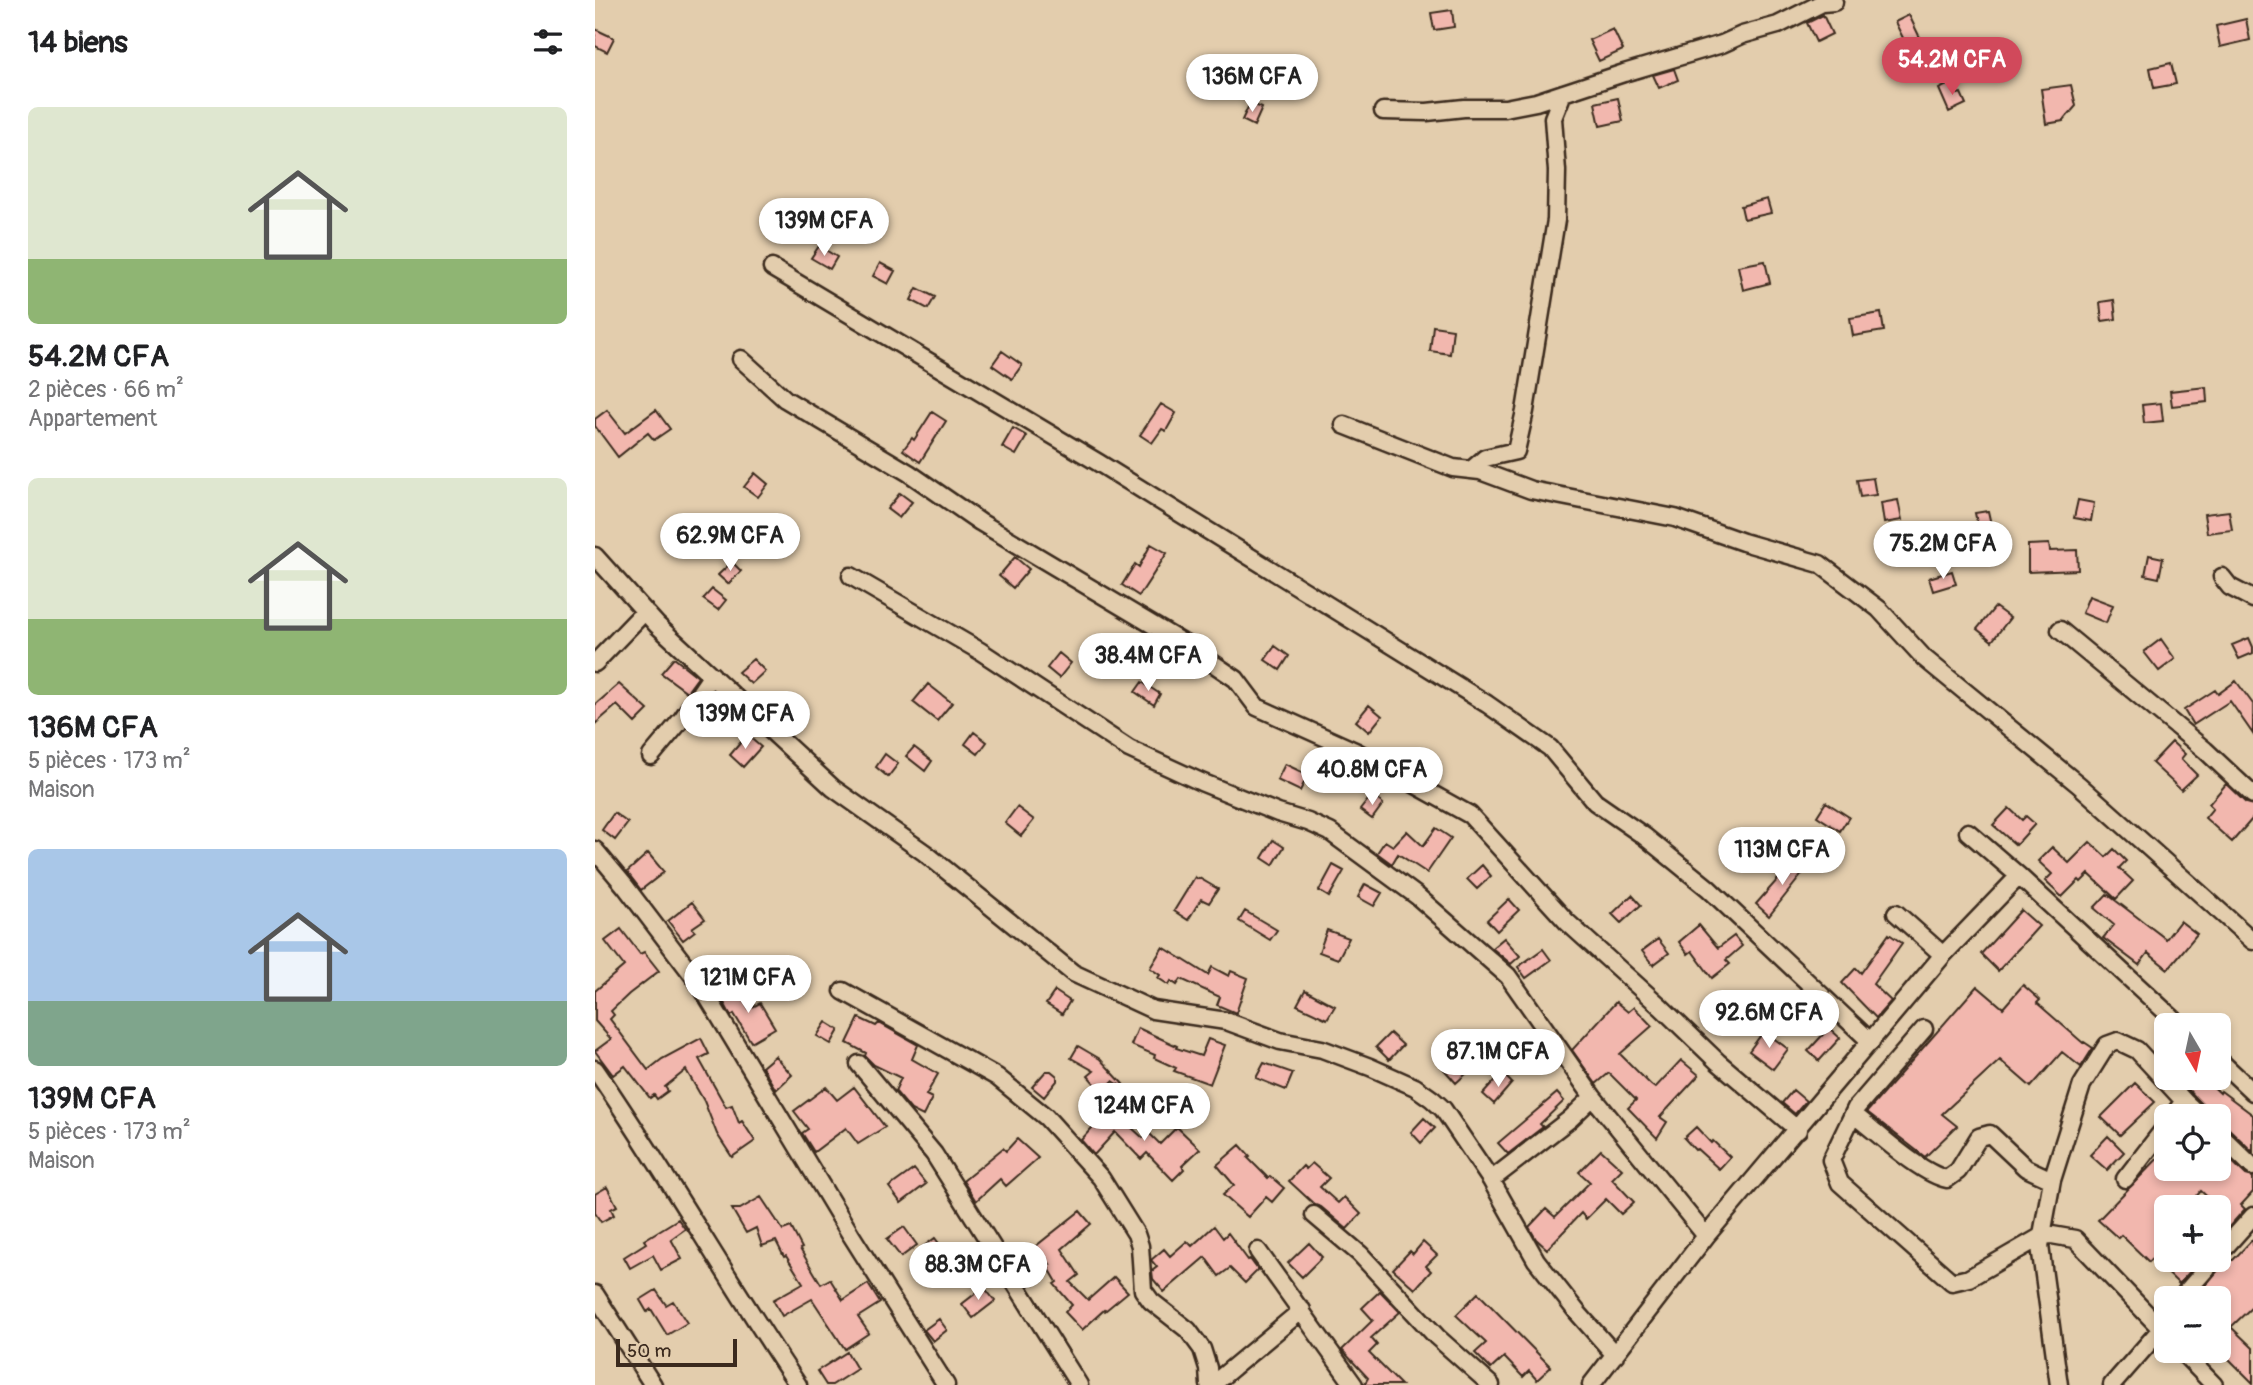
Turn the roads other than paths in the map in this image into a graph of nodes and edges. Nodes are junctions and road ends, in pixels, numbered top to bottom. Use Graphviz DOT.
graph roads {
  1 [pos="1833,0"];
  2 [pos="1563,93"];
  3 [pos="1383,111"];
  4 [pos="772,268"];
  5 [pos="741,359"];
  6 [pos="1344,425"];
  7 [pos="1471,470"];
  8 [pos="595,555"];
  9 [pos="851,576"];
  10 [pos="2222,577"];
  11 [pos="2253,599"];
  12 [pos="645,611"];
  13 [pos="2060,630"];
  14 [pos="595,663"];
  15 [pos="712,675"];
  16 [pos="651,756"];
  17 [pos="2253,795"];
  18 [pos="1968,832"];
  19 [pos="595,850"];
  20 [pos="2019,876"];
  21 [pos="1896,913"];
  22 [pos="2253,942"];
  23 [pos="1943,955"];
  24 [pos="843,991"];
  25 [pos="2168,1013"];
  26 [pos="1924,1029"];
  27 [pos="1871,1042"];
  28 [pos="859,1064"];
  29 [pos="595,1069"];
  30 [pos="2231,1071"];
  31 [pos="2253,1091"];
  32 [pos="1593,1097"];
  33 [pos="2185,1101"];
  34 [pos="2183,1104"];
  35 [pos="2188,1104"];
  36 [pos="1853,1114"];
  37 [pos="1798,1130"];
  38 [pos="2154,1142"];
  39 [pos="2231,1146"];
  40 [pos="2253,1167"];
  41 [pos="2125,1179"];
  42 [pos="1492,1180"];
  43 [pos="2052,1180"];
  44 [pos="1314,1215"];
  45 [pos="2253,1216"];
  46 [pos="1706,1236"];
  47 [pos="2042,1236"];
  48 [pos="2231,1241"];
  49 [pos="1258,1251"];
  50 [pos="2204,1272"];
  51 [pos="2191,1286"];
  52 [pos="595,1294"];
  53 [pos="1302,1310"];
  54 [pos="2154,1322"];
  55 [pos="2154,1342"];
  56 [pos="1615,1355"];
  57 [pos="2193,1363"];
  58 [pos="653,1385"];
  59 [pos="798,1385"];
  60 [pos="946,1385"];
  61 [pos="1079,1385"];
  62 [pos="1211,1385"];
  63 [pos="1354,1385"];
  64 [pos="1491,1385"];
  65 [pos="1591,1385"];
  66 [pos="2059,1385"];
  67 [pos="2112,1385"];
  68 [pos="2214,1385"];
  1 -- 2 [label="street"];
  2 -- 3 [label="street"];
  2 -- 7 [label="street"];
  4 -- 27 [label="street"];
  5 -- 37 [label="street"];
  6 -- 7 [label="street"];
  7 -- 22 [label="street"];
  8 -- 12 [label="street"];
  9 -- 32 [label="street"];
  10 -- 11 [label="street"];
  12 -- 14 [label="street"];
  12 -- 15 [label="street"];
  13 -- 17 [label="street"];
  15 -- 16 [label="street"];
  15 -- 42 [label="street"];
  18 -- 20 [label="street"];
  19 -- 60 [label="street"];
  20 -- 23 [label="street"];
  20 -- 25 [label="street"];
  21 -- 23 [label="street"];
  23 -- 27 [label="street"];
  24 -- 62 [label="street"];
  26 -- 36 [label="street"];
  27 -- 37 [label="street"];
  28 -- 61 [label="street"];
  29 -- 59 [label="street"];
  30 -- 31 [label="street"];
  32 -- 42 [label="street"];
  32 -- 46 [label="street"];
  33 -- 34 [label="street"];
  33 -- 35 [label="street"];
  33 -- 43 [label="street"];
  36 -- 43 [label="street"];
  36 -- 47 [label="street"];
  37 -- 46 [label="street"];
  38 -- 41 [label="street"];
  39 -- 40 [label="street"];
  42 -- 56 [label="street"];
  43 -- 47 [label="street"];
  44 -- 64 [label="street"];
  45 -- 48 [label="street"];
  46 -- 56 [label="street"];
  47 -- 54 [label="street"];
  47 -- 66 [label="street"];
  49 -- 53 [label="street"];
  50 -- 51 [label="street"];
  52 -- 58 [label="street"];
  53 -- 62 [label="street"];
  53 -- 63 [label="street"];
  55 -- 67 [label="street"];
  56 -- 65 [label="street"];
  57 -- 68 [label="street"];
}
